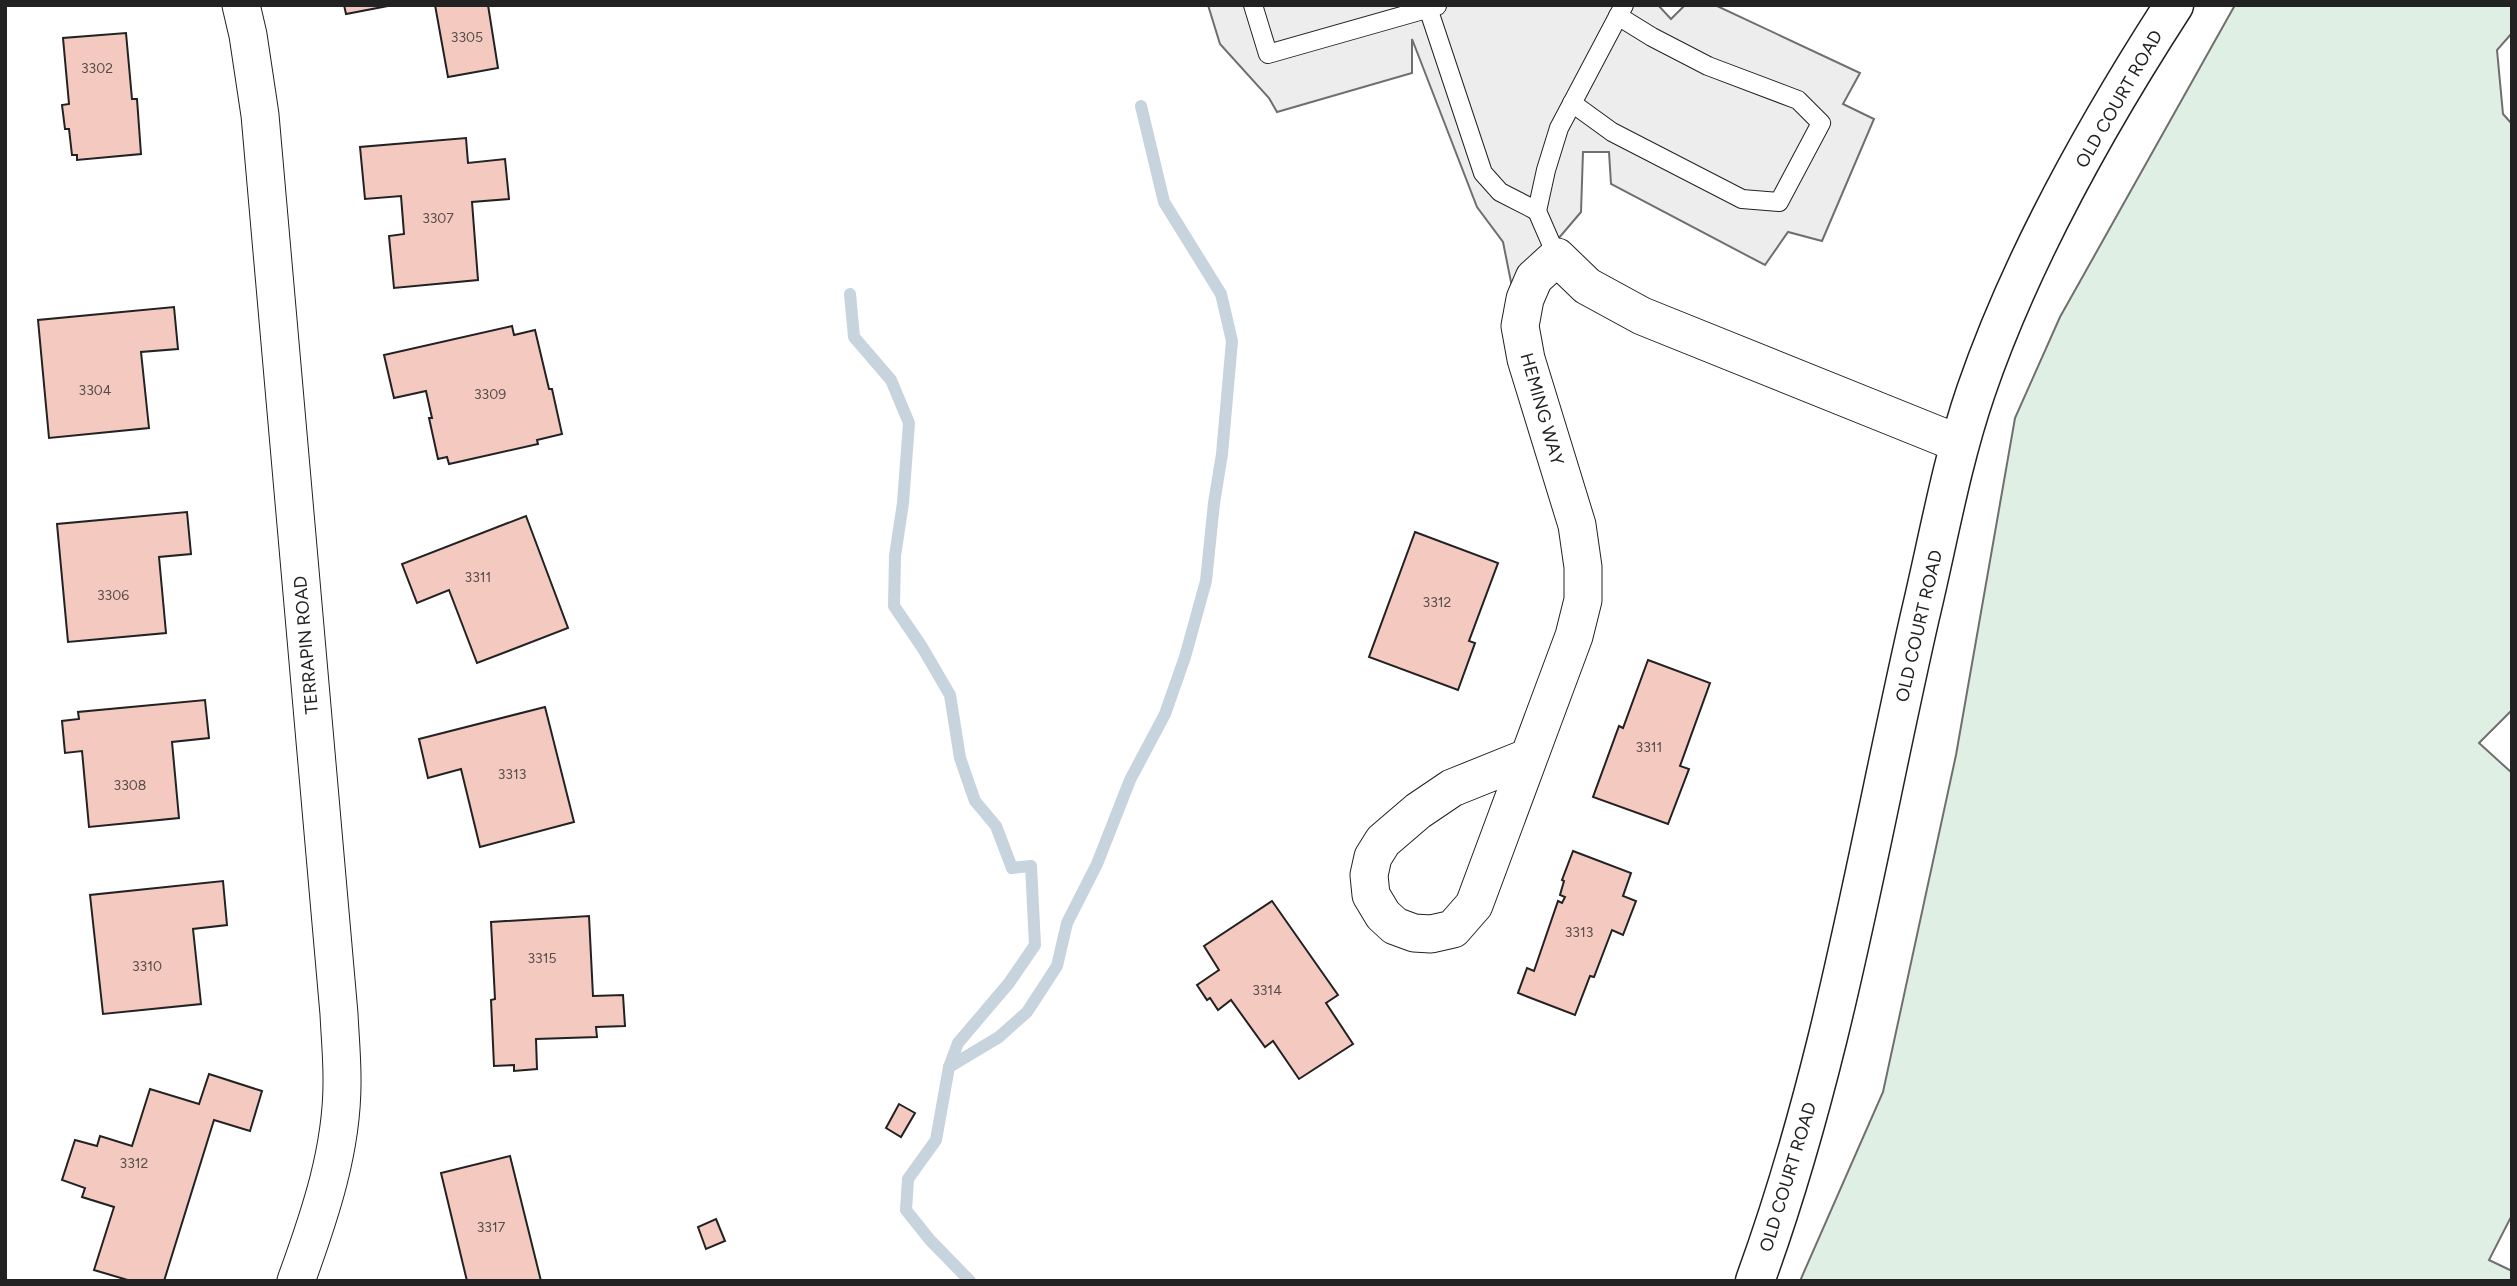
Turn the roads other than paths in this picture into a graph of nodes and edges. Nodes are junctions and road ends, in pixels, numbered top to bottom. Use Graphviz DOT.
graph roads {
  1 [pos="241,5"];
  2 [pos="1253,5"];
  3 [pos="2174,5"];
  4 [pos="1431,6"];
  5 [pos="1621,11"];
  6 [pos="1572,103"];
  7 [pos="1537,211"];
  8 [pos="1557,257"];
  9 [pos="1960,444"];
  10 [pos="1529,757"];
  11 [pos="296,1281"];
  12 [pos="1755,1281"];
  1 -- 11 [label="street, TERRAPIN ROAD"];
  2 -- 4 [label="lane"];
  3 -- 9 [label="main road, OLD COURT ROAD"];
  4 -- 7 [label="lane"];
  5 -- 6 [label="lane"];
  5 -- 6 [label="lane"];
  6 -- 7 [label="lane"];
  7 -- 8 [label="lane"];
  8 -- 9 [label="street"];
  8 -- 10 [label="street, HEMING WAY"];
  9 -- 12 [label="main road, OLD COURT ROAD"];
  10 -- 10 [label="street, HEMING WAY"];
}
